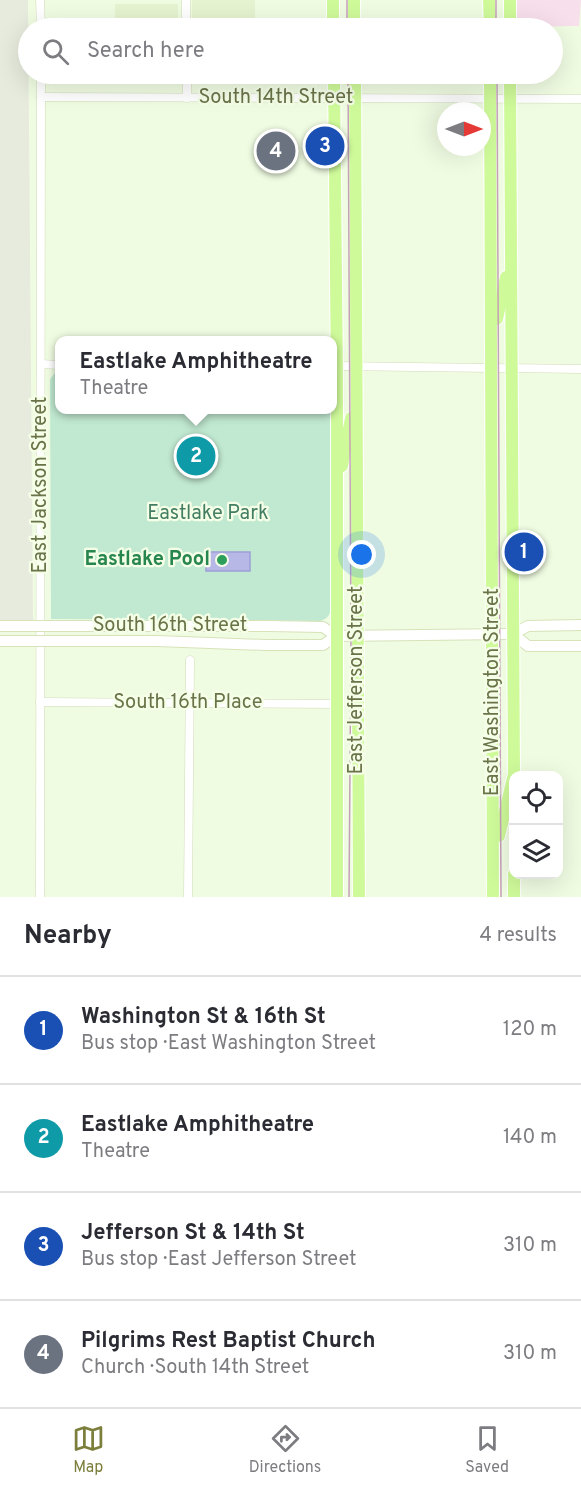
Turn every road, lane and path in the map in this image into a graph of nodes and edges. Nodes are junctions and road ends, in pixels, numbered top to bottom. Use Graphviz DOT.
graph roads {
  1 [pos="40,0"];
  2 [pos="186,0"];
  3 [pos="333,0"];
  4 [pos="354,0"];
  5 [pos="489,0"];
  6 [pos="510,0"];
  7 [pos="41,18"];
  8 [pos="186,18"];
  9 [pos="333,18"];
  10 [pos="354,18"];
  11 [pos="490,18"];
  12 [pos="510,18"];
  13 [pos="41,84"];
  14 [pos="187,84"];
  15 [pos="334,84"];
  16 [pos="355,84"];
  17 [pos="490,84"];
  18 [pos="510,84"];
  19 [pos="41,97"];
  20 [pos="187,98"];
  21 [pos="355,98"];
  22 [pos="490,98"];
  23 [pos="510,98"];
  24 [pos="334,99"];
  25 [pos="581,99"];
  26 [pos="510,257"];
  27 [pos="334,336"];
  28 [pos="491,343"];
  29 [pos="41,364"];
  30 [pos="55,365"];
  31 [pos="337,366"];
  32 [pos="356,367"];
  33 [pos="492,368"];
  34 [pos="512,368"];
  35 [pos="581,369"];
  36 [pos="356,390"];
  37 [pos="335,414"];
  38 [pos="336,495"];
  39 [pos="581,625"];
  40 [pos="0,626"];
  41 [pos="493,634"];
  42 [pos="513,634"];
  43 [pos="336,636"];
  44 [pos="357,636"];
  45 [pos="0,641"];
  46 [pos="581,646"];
  47 [pos="190,660"];
  48 [pos="40,702"];
  49 [pos="189,703"];
  50 [pos="337,704"];
  51 [pos="514,771"];
  52 [pos="509,797"];
  53 [pos="493,867"];
  54 [pos="514,879"];
  55 [pos="40,897"];
  56 [pos="188,897"];
  57 [pos="337,897"];
  58 [pos="359,897"];
  59 [pos="493,897"];
  60 [pos="514,897"];
  1 -- 7 [label="street"];
  2 -- 8 [label="street"];
  3 -- 9 [label="main road"];
  4 -- 10 [label="main road"];
  5 -- 11 [label="main road"];
  6 -- 12 [label="main road"];
  13 -- 19 [label="street, East Jackson Street"];
  14 -- 20 [label="street"];
  15 -- 24 [label="main road, East Jefferson Street"];
  16 -- 21 [label="main road, East Jefferson Street"];
  17 -- 22 [label="main road, East Washington Street"];
  18 -- 23 [label="main road, East Washington Street"];
  19 -- 20 [label="street, South 14th Street"];
  19 -- 29 [label="street, East Jackson Street"];
  20 -- 24 [label="street, South 14th Street"];
  21 -- 22 [label="street, South 14th Street"];
  21 -- 24 [label="street, South 14th Street"];
  21 -- 32 [label="main road, East Jefferson Street"];
  22 -- 23 [label="street, South 14th Street"];
  22 -- 28 [label="main road, East Washington Street"];
  23 -- 25 [label="street, South 14th Street"];
  23 -- 26 [label="main road, East Washington Street"];
  24 -- 27 [label="main road, East Jefferson Street"];
  26 -- 28 [label="main road, East Washington Street"];
  26 -- 34 [label="main road, East Washington Street"];
  28 -- 33 [label="main road, East Washington Street"];
  29 -- 30 [label="street"];
  29 -- 48 [label="street, East Jackson Street"];
  31 -- 32 [label="street"];
  32 -- 33 [label="street"];
  32 -- 36 [label="main road, East Jefferson Street"];
  33 -- 34 [label="street"];
  33 -- 41 [label="main road, East Washington Street"];
  34 -- 35 [label="street"];
  34 -- 42 [label="main road, East Washington Street"];
  36 -- 38 [label="main road, East Jefferson Street"];
  36 -- 44 [label="main road, East Jefferson Street"];
  37 -- 38 [label="main road, East Jefferson Street"];
  38 -- 43 [label="main road, East Jefferson Street"];
  39 -- 42 [label="main road"];
  40 -- 43 [label="main road, South 16th Street, bridge"];
  41 -- 42 [label="main road, South 16th Street"];
  41 -- 44 [label="main road, South 16th Street"];
  41 -- 53 [label="main road, East Washington Street"];
  42 -- 46 [label="main road"];
  42 -- 51 [label="main road, East Washington Street"];
  43 -- 44 [label="main road, South 16th Street"];
  43 -- 45 [label="main road, South 16th Street, bridge"];
  43 -- 50 [label="main road, East Jefferson Street"];
  44 -- 58 [label="main road, East Jefferson Street"];
  47 -- 49 [label="street"];
  48 -- 49 [label="street, South 16th Place"];
  48 -- 55 [label="street, East Jackson Street"];
  49 -- 50 [label="street, South 16th Place"];
  49 -- 56 [label="street"];
  50 -- 57 [label="main road, East Jefferson Street"];
  52 -- 53 [label="main road, East Washington Street"];
  53 -- 59 [label="main road, East Washington Street"];
  54 -- 60 [label="main road"];
}
